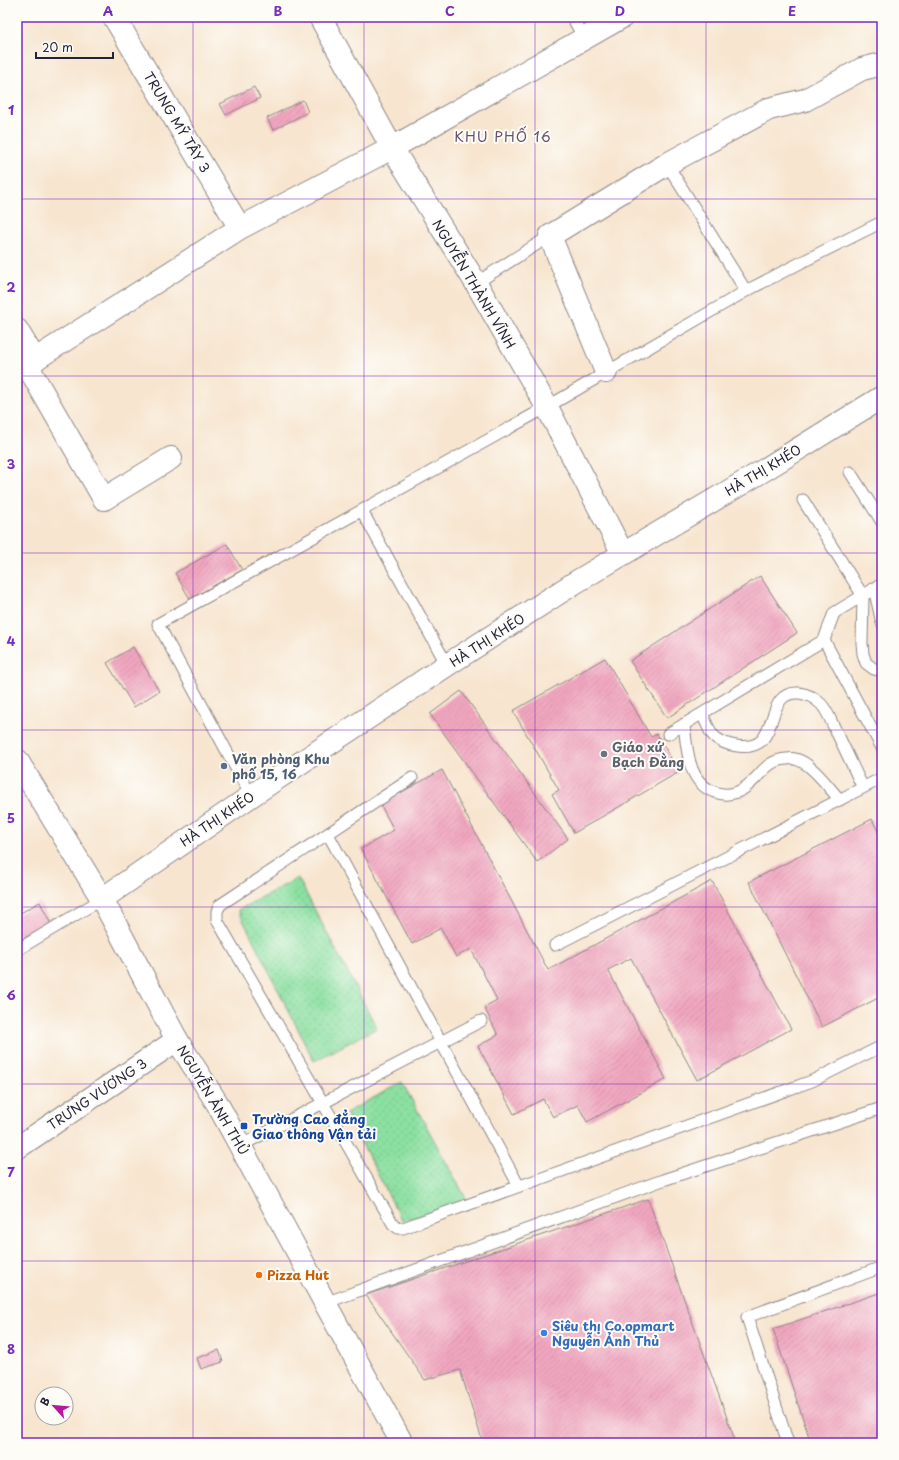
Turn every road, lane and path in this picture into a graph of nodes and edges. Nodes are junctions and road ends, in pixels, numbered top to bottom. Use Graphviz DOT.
graph roads {
  1 [pos="114,17"];
  2 [pos="320,17"];
  3 [pos="572,17"];
  4 [pos="622,17"];
  5 [pos="584,38"];
  6 [pos="882,64"];
  7 [pos="392,148"];
  8 [pos="667,164"];
  9 [pos="882,222"];
  10 [pos="240,228"];
  11 [pos="550,236"];
  12 [pos="476,284"];
  13 [pos="746,292"];
  14 [pos="17,330"];
  15 [pos="26,365"];
  16 [pos="606,372"];
  17 [pos="882,397"];
  18 [pos="547,407"];
  19 [pos="171,458"];
  20 [pos="850,472"];
  21 [pos="803,500"];
  22 [pos="362,511"];
  23 [pos="882,522"];
  24 [pos="624,554"];
  25 [pos="878,586"];
  26 [pos="862,596"];
  27 [pos="882,623"];
  28 [pos="824,640"];
  29 [pos="446,665"];
  30 [pos="882,672"];
  31 [pos="702,714"];
  32 [pos="684,724"];
  33 [pos="668,734"];
  34 [pos="882,748"];
  35 [pos="17,760"];
  36 [pos="412,778"];
  37 [pos="882,778"];
  38 [pos="863,788"];
  39 [pos="251,796"];
  40 [pos="840,800"];
  41 [pos="328,834"];
  42 [pos="102,899"];
  43 [pos="555,945"];
  44 [pos="17,950"];
  45 [pos="481,1021"];
  46 [pos="177,1040"];
  47 [pos="441,1042"];
  48 [pos="882,1046"];
  49 [pos="323,1103"];
  50 [pos="882,1108"];
  51 [pos="240,1146"];
  52 [pos="17,1148"];
  53 [pos="519,1186"];
  54 [pos="882,1268"];
  55 [pos="325,1303"];
  56 [pos="402,1443"];
  57 [pos="788,1443"];
  1 -- 10 [label="street, TRUNG MỸ TÂY 3"];
  2 -- 7 [label="street, NGUYỄN THÀNH VĨNH"];
  3 -- 5 [label="lane"];
  4 -- 5 [label="street"];
  5 -- 7 [label="street"];
  6 -- 8 [label="street"];
  7 -- 10 [label="street"];
  7 -- 12 [label="street, NGUYỄN THÀNH VĨNH"];
  8 -- 11 [label="street"];
  8 -- 13 [label="lane"];
  9 -- 13 [label="lane"];
  10 -- 15 [label="street"];
  11 -- 12 [label="lane"];
  11 -- 16 [label="street"];
  12 -- 18 [label="street, NGUYỄN THÀNH VĨNH"];
  13 -- 16 [label="lane"];
  14 -- 15 [label="street"];
  15 -- 19 [label="street"];
  16 -- 18 [label="lane"];
  17 -- 24 [label="street, HÀ THỊ KHÉO"];
  18 -- 22 [label="lane"];
  18 -- 24 [label="street, NGUYỄN THÀNH VĨNH"];
  20 -- 23 [label="lane"];
  21 -- 26 [label="lane"];
  22 -- 29 [label="lane"];
  22 -- 39 [label="lane"];
  24 -- 29 [label="street, HÀ THỊ KHÉO"];
  25 -- 26 [label="lane"];
  25 -- 27 [label="lane"];
  26 -- 28 [label="lane"];
  26 -- 30 [label="lane"];
  28 -- 31 [label="lane"];
  28 -- 34 [label="lane"];
  29 -- 39 [label="street, HÀ THỊ KHÉO"];
  31 -- 32 [label="lane"];
  31 -- 38 [label="lane"];
  32 -- 33 [label="lane"];
  32 -- 40 [label="lane"];
  35 -- 42 [label="street, NGUYỄN ẢNH THỦ"];
  36 -- 41 [label="lane"];
  37 -- 38 [label="lane"];
  38 -- 40 [label="lane"];
  39 -- 42 [label="street, HÀ THỊ KHÉO"];
  40 -- 43 [label="lane"];
  41 -- 47 [label="lane"];
  41 -- 49 [label="lane"];
  42 -- 44 [label="lane"];
  42 -- 46 [label="street, NGUYỄN ẢNH THỦ"];
  45 -- 47 [label="lane"];
  46 -- 51 [label="street, NGUYỄN ẢNH THỦ"];
  46 -- 52 [label="street, TRƯNG VƯƠNG 3"];
  47 -- 49 [label="lane"];
  47 -- 53 [label="lane"];
  48 -- 53 [label="lane"];
  49 -- 51 [label="lane"];
  49 -- 53 [label="lane"];
  50 -- 55 [label="lane"];
  51 -- 55 [label="street, NGUYỄN ẢNH THỦ"];
  54 -- 57 [label="lane"];
  55 -- 56 [label="street, NGUYỄN ẢNH THỦ"];
}
